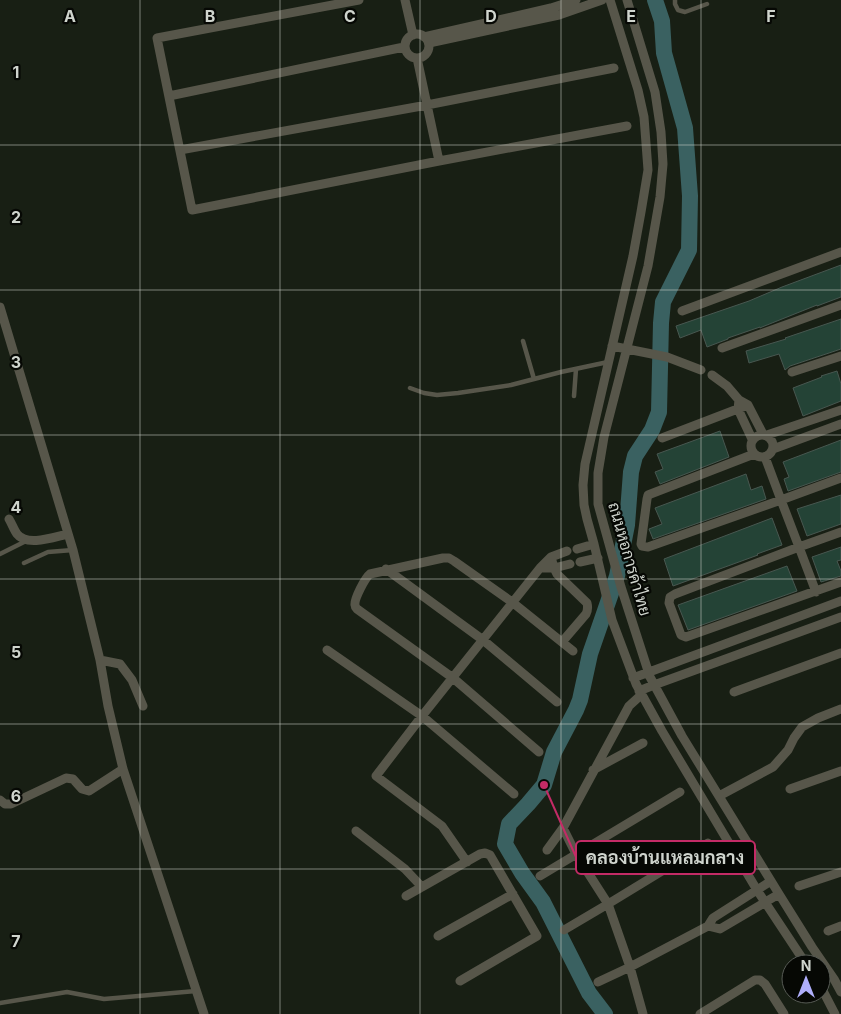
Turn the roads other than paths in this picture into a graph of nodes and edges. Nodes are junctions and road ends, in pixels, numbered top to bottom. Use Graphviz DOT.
graph roads {
  1 [pos="359,0"];
  2 [pos="405,0"];
  3 [pos="576,0"];
  4 [pos="602,0"];
  5 [pos="610,0"];
  6 [pos="627,0"];
  7 [pos="675,0"];
  8 [pos="707,4"];
  9 [pos="558,10"];
  10 [pos="412,35"];
  11 [pos="426,40"];
  12 [pos="404,46"];
  13 [pos="417,58"];
  14 [pos="614,68"];
  15 [pos="169,96"];
  16 [pos="427,105"];
  17 [pos="628,126"];
  18 [pos="180,150"];
  19 [pos="439,162"];
  20 [pos="841,252"];
  21 [pos="841,305"];
  22 [pos="0,307"];
  23 [pos="682,311"];
  24 [pos="1,317"];
  25 [pos="523,341"];
  26 [pos="612,346"];
  27 [pos="722,348"];
  28 [pos="626,349"];
  29 [pos="841,356"];
  30 [pos="608,362"];
  31 [pos="576,370"];
  32 [pos="702,370"];
  33 [pos="792,372"];
  34 [pos="712,375"];
  35 [pos="534,379"];
  36 [pos="410,388"];
  37 [pos="574,396"];
  38 [pos="739,404"];
  39 [pos="841,410"];
  40 [pos="841,424"];
  41 [pos="765,435"];
  42 [pos="662,438"];
  43 [pos="752,439"];
  44 [pos="773,449"];
  45 [pos="754,454"];
  46 [pos="765,457"];
  47 [pos="841,478"];
  48 [pos="781,500"];
  49 [pos="9,519"];
  50 [pos="841,532"];
  51 [pos="68,534"];
  52 [pos="27,541"];
  53 [pos="594,544"];
  54 [pos="799,547"];
  55 [pos="577,549"];
  56 [pos="73,550"];
  57 [pos="567,551"];
  58 [pos="0,554"];
  59 [pos="551,557"];
  60 [pos="598,558"];
  61 [pos="580,562"];
  62 [pos="24,563"];
  63 [pos="570,564"];
  64 [pos="540,568"];
  65 [pos="554,568"];
  66 [pos="386,569"];
  67 [pos="602,579"];
  68 [pos="841,582"];
  69 [pos="620,584"];
  70 [pos="816,592"];
  71 [pos="841,601"];
  72 [pos="512,602"];
  73 [pos="841,617"];
  74 [pos="483,640"];
  75 [pos="562,642"];
  76 [pos="327,650"];
  77 [pos="573,651"];
  78 [pos="841,653"];
  79 [pos="686,658"];
  80 [pos="100,660"];
  81 [pos="692,671"];
  82 [pos="648,672"];
  83 [pos="453,678"];
  84 [pos="633,678"];
  85 [pos="654,685"];
  86 [pos="734,692"];
  87 [pos="640,693"];
  88 [pos="557,702"];
  89 [pos="143,706"];
  90 [pos="841,710"];
  91 [pos="422,716"];
  92 [pos="643,742"];
  93 [pos="539,752"];
  94 [pos="124,769"];
  95 [pos="593,770"];
  96 [pos="841,771"];
  97 [pos="790,789"];
  98 [pos="680,792"];
  99 [pos="514,794"];
  100 [pos="719,796"];
  101 [pos="0,800"];
  102 [pos="563,828"];
  103 [pos="356,831"];
  104 [pos="708,843"];
  105 [pos="548,850"];
  106 [pos="576,854"];
  107 [pos="467,862"];
  108 [pos="841,872"];
  109 [pos="540,876"];
  110 [pos="771,880"];
  111 [pos="799,886"];
  112 [pos="422,887"];
  113 [pos="757,890"];
  114 [pos="513,894"];
  115 [pos="779,894"];
  116 [pos="406,896"];
  117 [pos="766,902"];
  118 [pos="608,904"];
  119 [pos="708,926"];
  120 [pos="841,926"];
  121 [pos="564,930"];
  122 [pos="828,931"];
  123 [pos="438,936"];
  124 [pos="800,954"];
  125 [pos="630,967"];
  126 [pos="838,978"];
  127 [pos="460,981"];
  128 [pos="598,982"];
  129 [pos="840,990"];
  130 [pos="196,991"];
  131 [pos="0,1002"];
  132 [pos="204,1014"];
  133 [pos="643,1014"];
  134 [pos="700,1014"];
  135 [pos="784,1014"];
  1 -- 15 [label="street"];
  2 -- 10 [label="street"];
  3 -- 9 [label="street"];
  4 -- 9 [label="street"];
  5 -- 26 [label="street, ถนนหอการค้าไทย"];
  6 -- 28 [label="street, ถนนหอการค้าไทย"];
  7 -- 8 [label="lane"];
  9 -- 11 [label="street"];
  10 -- 11 [label="street"];
  10 -- 12 [label="street"];
  11 -- 13 [label="street"];
  12 -- 13 [label="street"];
  12 -- 15 [label="street"];
  13 -- 16 [label="street"];
  14 -- 16 [label="street"];
  15 -- 18 [label="street"];
  16 -- 18 [label="street"];
  16 -- 19 [label="street"];
  17 -- 19 [label="street"];
  18 -- 19 [label="street"];
  20 -- 23 [label="street"];
  21 -- 27 [label="street"];
  22 -- 24 [label="street"];
  24 -- 51 [label="street"];
  25 -- 35 [label="lane"];
  26 -- 28 [label="street"];
  26 -- 30 [label="street, ถนนหอการค้าไทย"];
  28 -- 32 [label="street"];
  28 -- 69 [label="street, ถนนหอการค้าไทย"];
  29 -- 33 [label="street"];
  30 -- 31 [label="lane"];
  30 -- 53 [label="street, ถนนหอการค้าไทย"];
  31 -- 35 [label="lane"];
  31 -- 37 [label="lane"];
  34 -- 38 [label="street"];
  35 -- 36 [label="lane"];
  38 -- 41 [label="street"];
  38 -- 42 [label="street"];
  38 -- 43 [label="street"];
  39 -- 41 [label="street"];
  40 -- 44 [label="street"];
  41 -- 43 [label="street"];
  41 -- 44 [label="street"];
  43 -- 45 [label="street"];
  44 -- 46 [label="street"];
  45 -- 46 [label="street"];
  45 -- 48 [label="street"];
  46 -- 48 [label="street"];
  47 -- 48 [label="street"];
  48 -- 54 [label="street"];
  49 -- 52 [label="street"];
  50 -- 54 [label="street"];
  51 -- 52 [label="street"];
  51 -- 56 [label="street"];
  52 -- 58 [label="lane"];
  53 -- 55 [label="street"];
  53 -- 60 [label="street, ถนนหอการค้าไทย"];
  54 -- 70 [label="street"];
  54 -- 70 [label="street"];
  56 -- 62 [label="lane"];
  56 -- 80 [label="street"];
  57 -- 59 [label="street"];
  59 -- 64 [label="street"];
  59 -- 65 [label="street"];
  60 -- 61 [label="street"];
  60 -- 67 [label="street, ถนนหอการค้าไทย"];
  63 -- 65 [label="street"];
  64 -- 65 [label="street"];
  64 -- 72 [label="street"];
  65 -- 75 [label="street"];
  66 -- 72 [label="street"];
  66 -- 74 [label="street"];
  66 -- 83 [label="street"];
  67 -- 69 [label="street"];
  67 -- 84 [label="street, ถนนหอการค้าไทย"];
  68 -- 70 [label="street"];
  69 -- 82 [label="street, ถนนหอการค้าไทย"];
  71 -- 79 [label="street"];
  72 -- 74 [label="street"];
  72 -- 75 [label="street"];
  73 -- 81 [label="street"];
  74 -- 83 [label="street"];
  74 -- 88 [label="street"];
  75 -- 77 [label="street"];
  76 -- 91 [label="street"];
  78 -- 86 [label="street"];
  79 -- 81 [label="street"];
  79 -- 82 [label="street"];
  80 -- 89 [label="street"];
  80 -- 94 [label="street"];
  81 -- 85 [label="street"];
  82 -- 84 [label="street"];
  82 -- 85 [label="street, ถนนหอการค้าไทย"];
  83 -- 91 [label="street"];
  83 -- 93 [label="street"];
  84 -- 87 [label="street, ถนนหอการค้าไทย"];
  85 -- 87 [label="street"];
  85 -- 100 [label="street, ถนนหอการค้าไทย"];
  87 -- 95 [label="street"];
  87 -- 113 [label="street, ถนนหอการค้าไทย"];
  90 -- 100 [label="street"];
  91 -- 99 [label="street"];
  91 -- 107 [label="street"];
  92 -- 95 [label="street"];
  94 -- 101 [label="street"];
  94 -- 130 [label="street"];
  95 -- 102 [label="street"];
  96 -- 97 [label="street"];
  98 -- 106 [label="street"];
  100 -- 110 [label="street, ถนนหอการค้าไทย"];
  102 -- 105 [label="street"];
  102 -- 106 [label="street"];
  103 -- 112 [label="street"];
  104 -- 118 [label="street"];
  106 -- 109 [label="street"];
  106 -- 118 [label="street"];
  107 -- 112 [label="street"];
  107 -- 114 [label="street"];
  108 -- 111 [label="street"];
  110 -- 113 [label="street"];
  110 -- 115 [label="street, ถนนหอการค้าไทย"];
  112 -- 116 [label="street"];
  113 -- 117 [label="street, ถนนหอการค้าไทย"];
  113 -- 119 [label="street"];
  114 -- 123 [label="street"];
  114 -- 127 [label="street"];
  115 -- 117 [label="street"];
  115 -- 126 [label="street, ถนนหอการค้าไทย"];
  117 -- 119 [label="street"];
  117 -- 124 [label="street, ถนนหอการค้าไทย"];
  118 -- 121 [label="street"];
  118 -- 125 [label="street"];
  119 -- 125 [label="street"];
  120 -- 122 [label="street"];
  125 -- 128 [label="street"];
  125 -- 133 [label="street"];
  126 -- 129 [label="street, ถนนหอการค้าไทย"];
  130 -- 131 [label="lane"];
  130 -- 132 [label="street"];
  134 -- 135 [label="street"];
}
